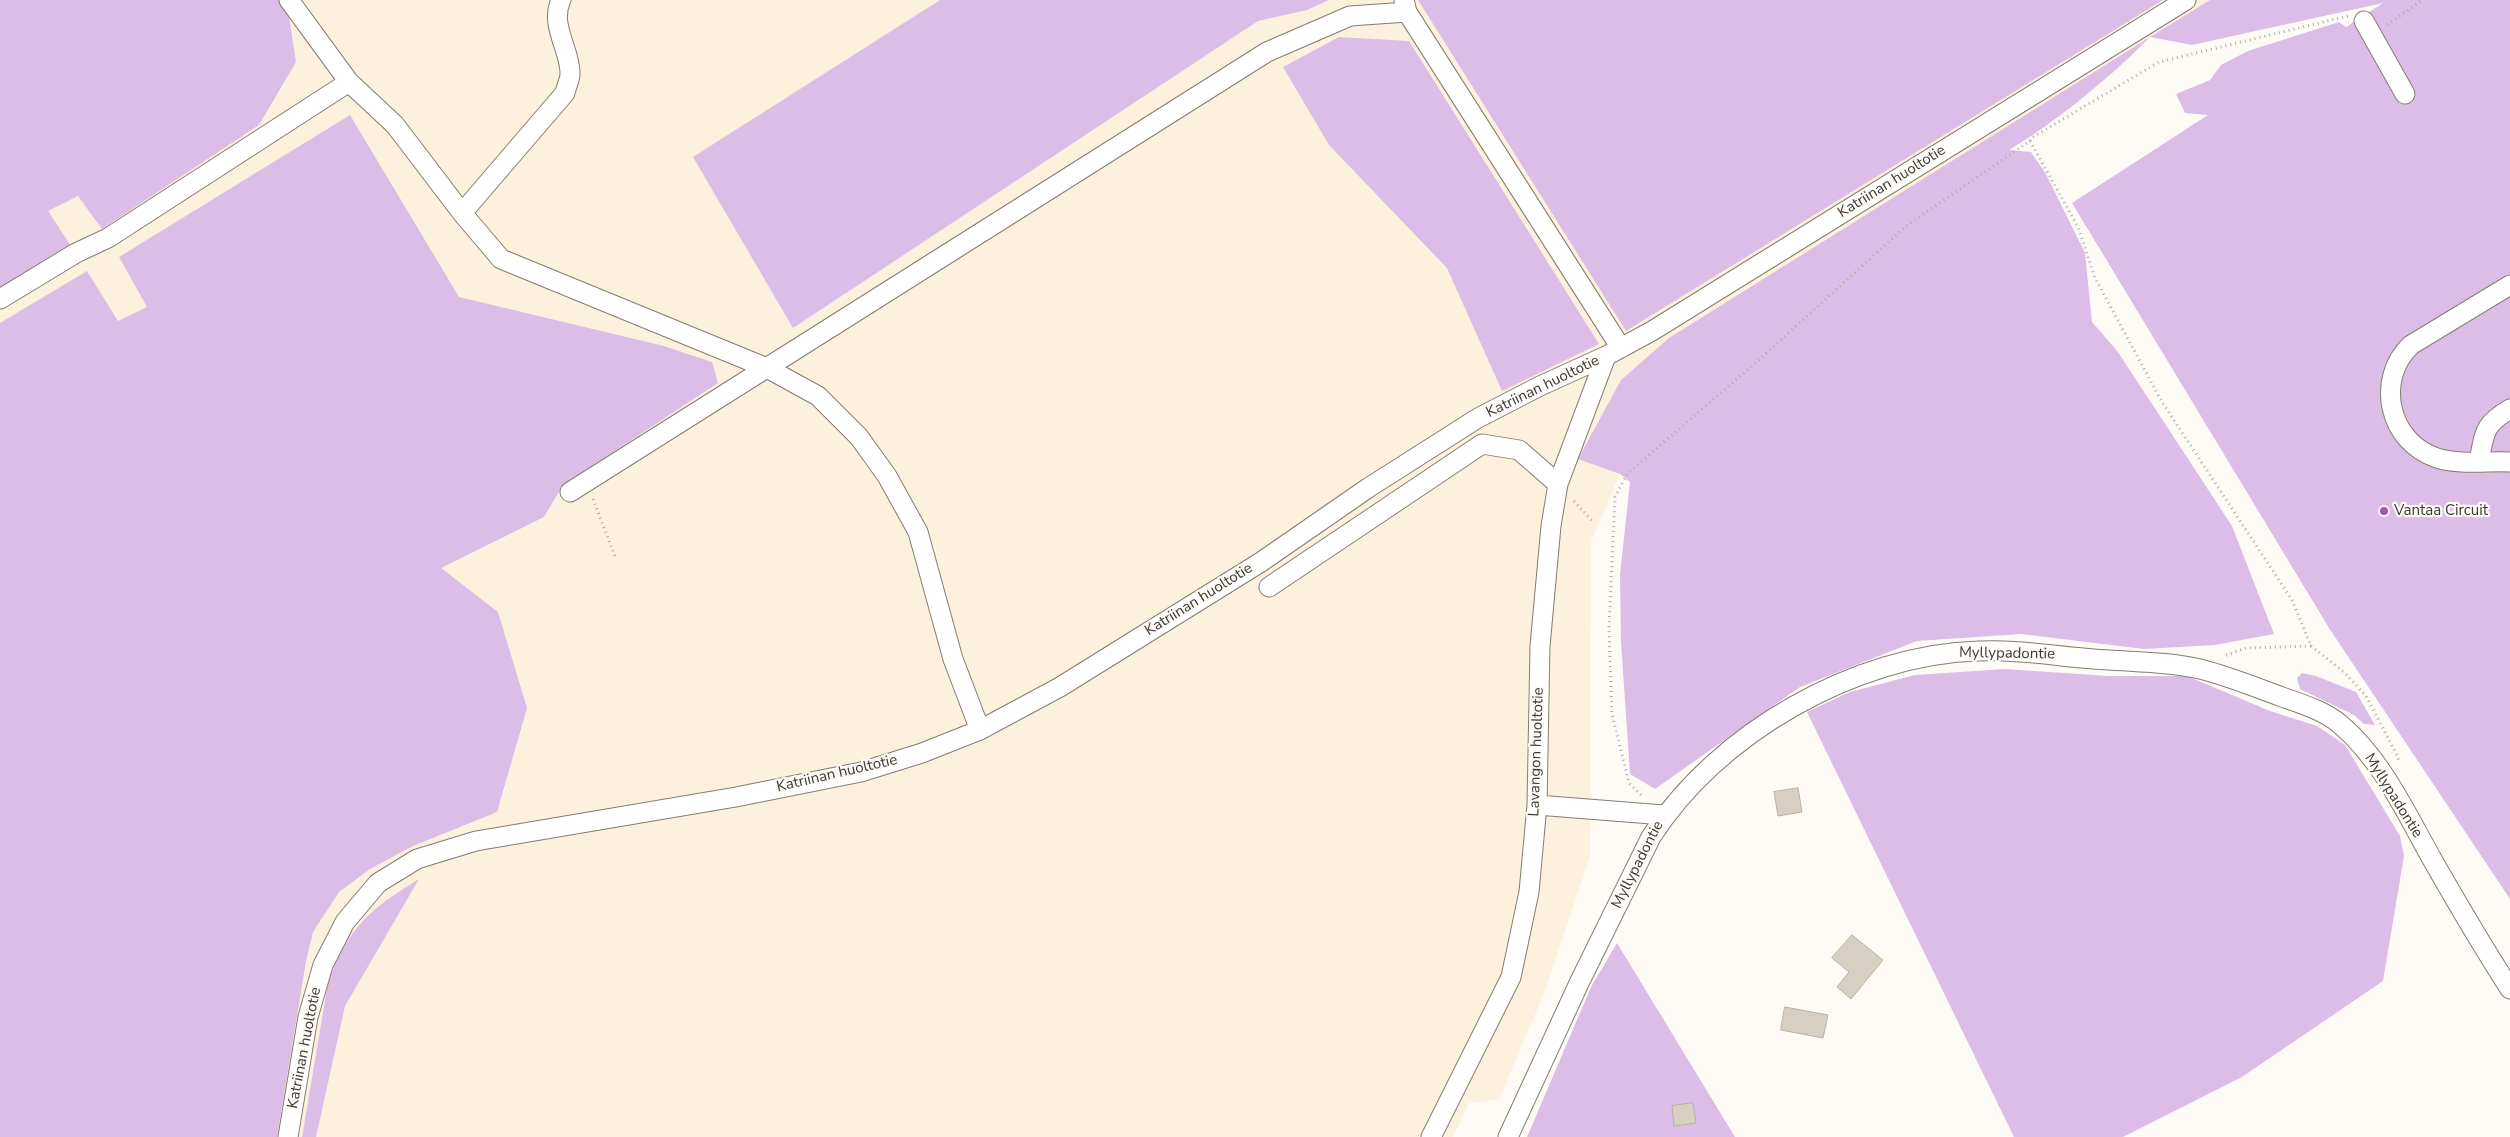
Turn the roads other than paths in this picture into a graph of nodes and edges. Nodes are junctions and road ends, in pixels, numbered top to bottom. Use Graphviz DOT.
graph roads {
  1 [pos="289,0"];
  2 [pos="561,0"];
  3 [pos="2186,0"];
  4 [pos="1406,6"];
  5 [pos="2368,28"];
  6 [pos="349,82"];
  7 [pos="2405,94"];
  8 [pos="462,213"];
  9 [pos="2510,285"];
  10 [pos="0,299"];
  11 [pos="1613,352"];
  12 [pos="768,368"];
  13 [pos="2510,409"];
  14 [pos="2480,461"];
  15 [pos="2510,462"];
  16 [pos="1558,484"];
  17 [pos="570,492"];
  18 [pos="1269,587"];
  19 [pos="980,730"];
  20 [pos="1537,804"];
  21 [pos="1664,815"];
  22 [pos="2510,989"];
  23 [pos="288,1137"];
  24 [pos="1431,1137"];
  25 [pos="1508,1137"];
  1 -- 6 [label="street"];
  2 -- 8 [label="street"];
  3 -- 11 [label="street, Katriinan huoltotie"];
  4 -- 11 [label="street"];
  4 -- 12 [label="street"];
  5 -- 7 [label="street"];
  6 -- 8 [label="street"];
  6 -- 10 [label="street"];
  8 -- 12 [label="street"];
  9 -- 14 [label="street"];
  11 -- 16 [label="street, Lavangon huoltotie"];
  11 -- 19 [label="street, Katriinan huoltotie"];
  12 -- 17 [label="street"];
  12 -- 19 [label="street"];
  13 -- 14 [label="street"];
  14 -- 15 [label="street"];
  16 -- 18 [label="street"];
  16 -- 20 [label="street, Lavangon huoltotie"];
  19 -- 23 [label="street, Katriinan huoltotie"];
  20 -- 21 [label="street"];
  20 -- 24 [label="street, Lavangon huoltotie"];
  21 -- 22 [label="street, Myllypadontie"];
  21 -- 25 [label="street, Myllypadontie"];
}
